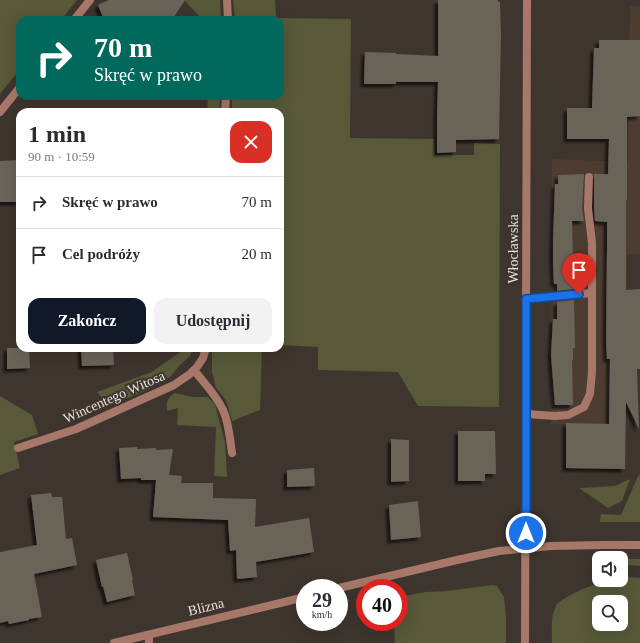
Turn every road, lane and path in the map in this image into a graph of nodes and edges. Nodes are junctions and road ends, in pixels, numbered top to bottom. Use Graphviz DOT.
graph roads {
  1 [pos="90,0"];
  2 [pos="227,0"];
  3 [pos="527,0"];
  4 [pos="77,16"];
  5 [pos="228,16"];
  6 [pos="16,92"];
  7 [pos="0,112"];
  8 [pos="589,177"];
  9 [pos="591,293"];
  10 [pos="526,299"];
  11 [pos="205,352"];
  12 [pos="194,370"];
  13 [pos="526,414"];
  14 [pos="18,448"];
  15 [pos="232,453"];
  16 [pos="640,545"];
  17 [pos="526,548"];
  18 [pos="348,586"];
  19 [pos="296,599"];
  20 [pos="149,639"];
  21 [pos="114,643"];
  22 [pos="525,643"];
  1 -- 4 [label="street"];
  2 -- 5 [label="street"];
  3 -- 10 [label="street, Włocławska"];
  6 -- 7 [label="street"];
  8 -- 9 [label="street"];
  9 -- 10 [label="street"];
  9 -- 13 [label="street"];
  10 -- 13 [label="street, Włocławska"];
  11 -- 12 [label="street, Wincentego Witosa"];
  12 -- 14 [label="street, Wincentego Witosa"];
  12 -- 15 [label="street"];
  13 -- 17 [label="street, Włocławska"];
  16 -- 17 [label="street"];
  17 -- 18 [label="street"];
  17 -- 22 [label="street, Włocławska"];
  19 -- 20 [label="street, Blizna"];
  20 -- 21 [label="street, Blizna"];
}
